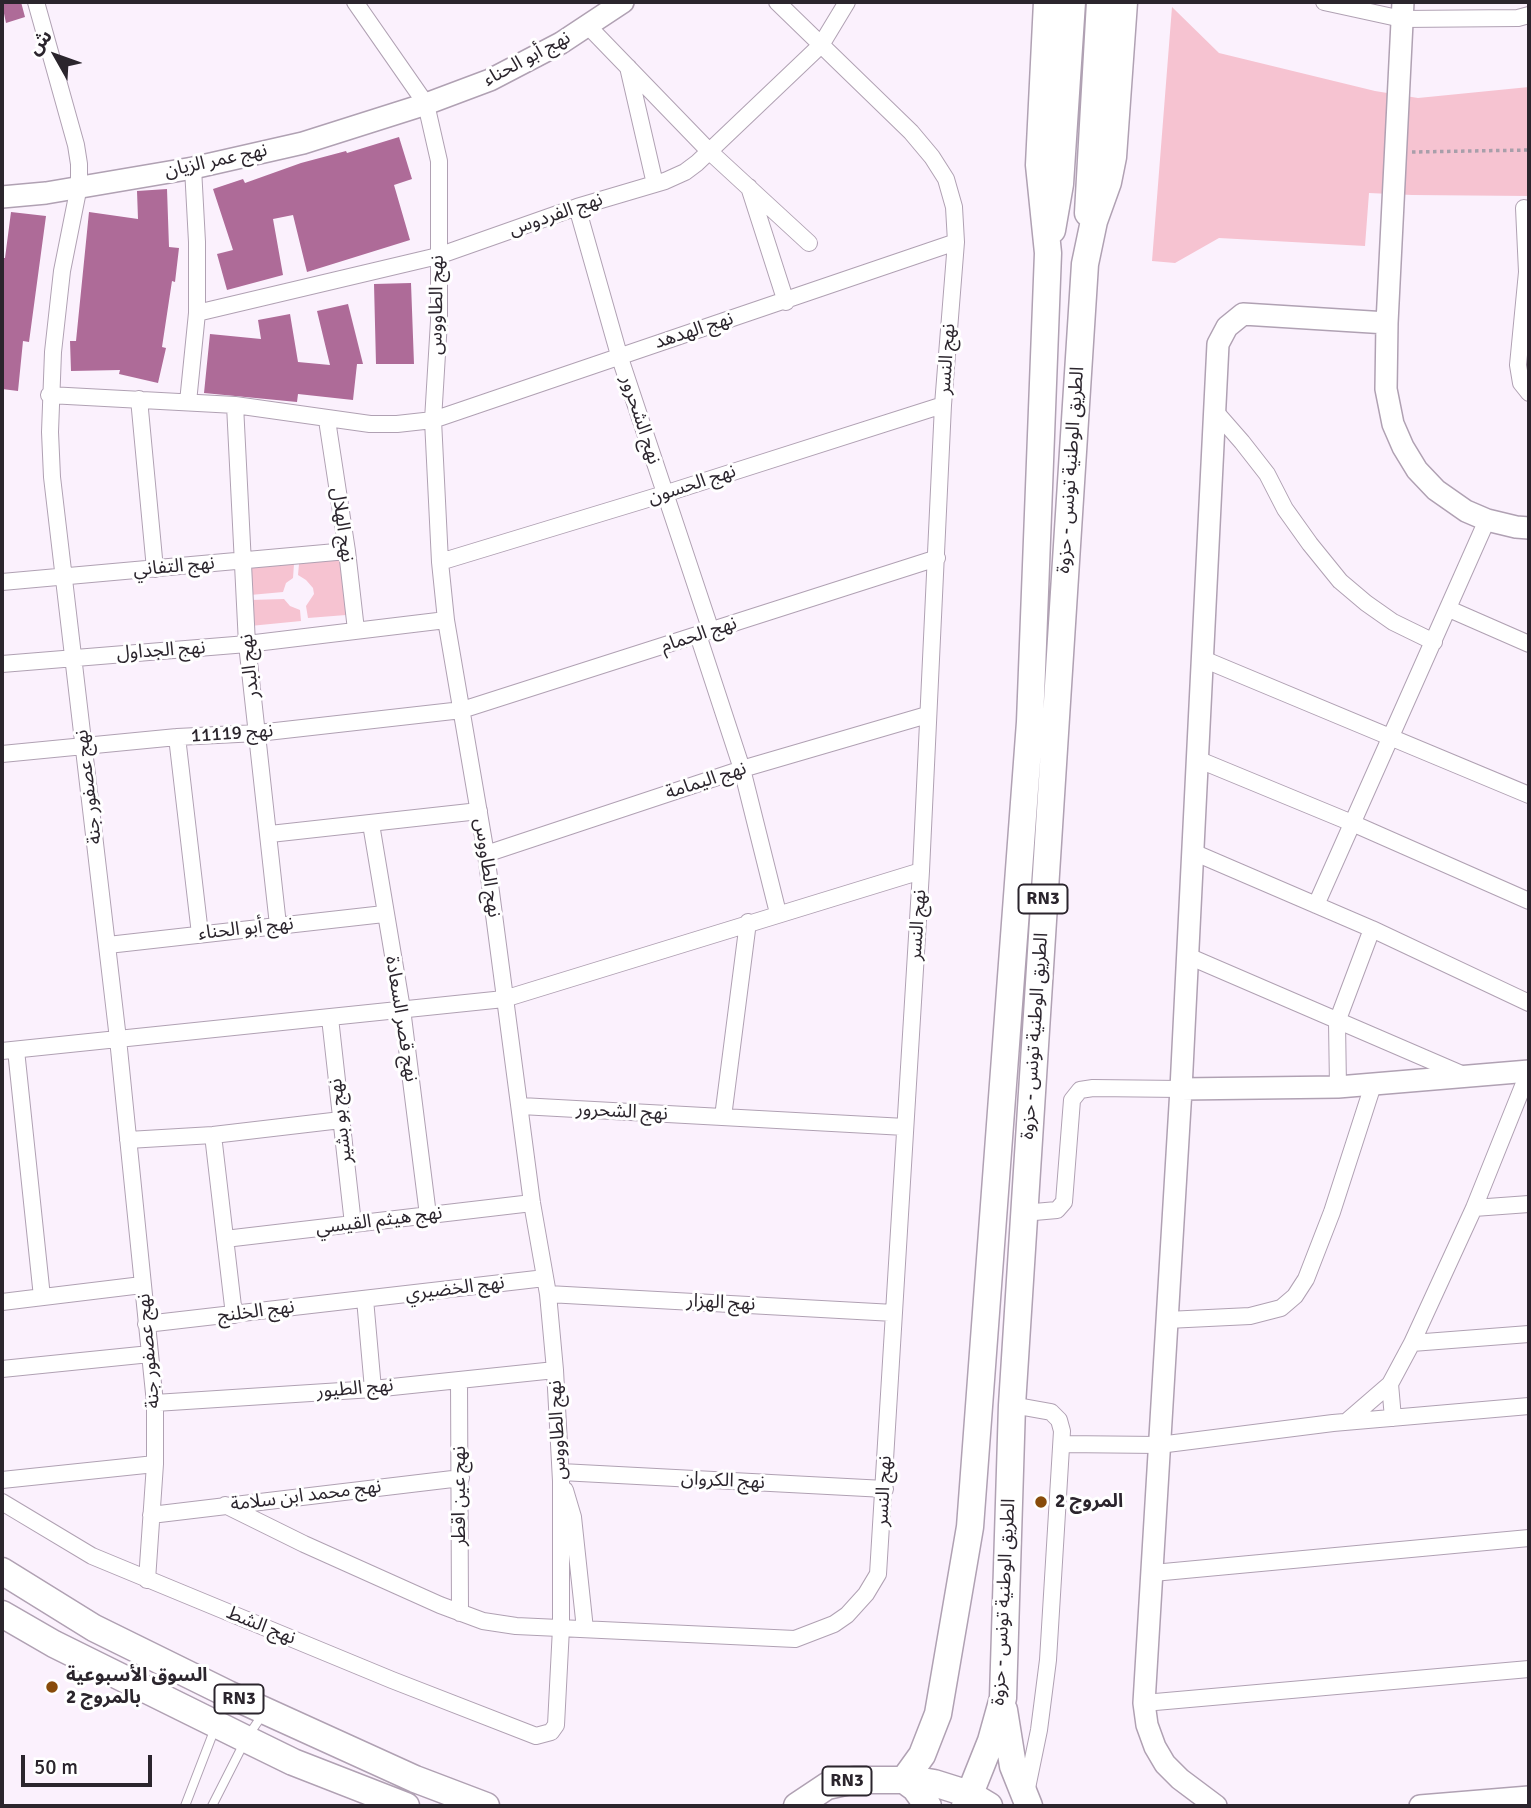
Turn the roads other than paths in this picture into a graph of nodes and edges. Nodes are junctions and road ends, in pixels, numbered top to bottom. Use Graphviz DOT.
graph roads {
  1 [pos="36,2"];
  2 [pos="355,2"];
  3 [pos="623,2"];
  4 [pos="777,2"];
  5 [pos="847,2"];
  6 [pos="1047,2"];
  7 [pos="1072,2"];
  8 [pos="1100,2"];
  9 [pos="1125,2"];
  10 [pos="1324,2"];
  11 [pos="1403,11"];
  12 [pos="1529,15"];
  13 [pos="588,26"];
  14 [pos="821,45"];
  15 [pos="628,67"];
  16 [pos="426,104"];
  17 [pos="709,151"];
  18 [pos="193,168"];
  19 [pos="655,184"];
  20 [pos="748,185"];
  21 [pos="79,186"];
  22 [pos="2,197"];
  23 [pos="577,207"];
  24 [pos="1524,208"];
  25 [pos="956,242"];
  26 [pos="809,243"];
  27 [pos="1048,253"];
  28 [pos="438,256"];
  29 [pos="1085,264"];
  30 [pos="1528,272"];
  31 [pos="786,302"];
  32 [pos="197,313"];
  33 [pos="1387,323"];
  34 [pos="619,355"];
  35 [pos="1529,393"];
  36 [pos="49,395"];
  37 [pos="139,399"];
  38 [pos="188,402"];
  39 [pos="235,405"];
  40 [pos="943,405"];
  41 [pos="1214,410"];
  42 [pos="327,419"];
  43 [pos="433,420"];
  44 [pos="664,494"];
  45 [pos="1487,520"];
  46 [pos="1529,528"];
  47 [pos="347,551"];
  48 [pos="937,558"];
  49 [pos="242,561"];
  50 [pos="440,562"];
  51 [pos="155,569"];
  52 [pos="64,578"];
  53 [pos="2,582"];
  54 [pos="1449,609"];
  55 [pos="446,620"];
  56 [pos="356,630"];
  57 [pos="705,633"];
  58 [pos="1434,642"];
  59 [pos="247,644"];
  60 [pos="1529,644"];
  61 [pos="74,657"];
  62 [pos="1203,660"];
  63 [pos="2,664"];
  64 [pos="462,710"];
  65 [pos="928,715"];
  66 [pos="258,733"];
  67 [pos="177,737"];
  68 [pos="1391,737"];
  69 [pos="84,746"];
  70 [pos="2,754"];
  71 [pos="1197,760"];
  72 [pos="741,769"];
  73 [pos="1529,795"];
  74 [pos="479,811"];
  75 [pos="1352,823"];
  76 [pos="371,824"];
  77 [pos="270,834"];
  78 [pos="1193,852"];
  79 [pos="486,854"];
  80 [pos="921,871"];
  81 [pos="1529,901"];
  82 [pos="1316,905"];
  83 [pos="778,913"];
  84 [pos="384,914"];
  85 [pos="748,922"];
  86 [pos="278,925"];
  87 [pos="1372,929"];
  88 [pos="200,934"];
  89 [pos="108,945"];
  90 [pos="1188,956"];
  91 [pos="504,999"];
  92 [pos="1529,1003"];
  93 [pos="402,1009"];
  94 [pos="330,1018"];
  95 [pos="1337,1022"];
  96 [pos="118,1039"];
  97 [pos="9,1051"];
  98 [pos="1529,1071"];
  99 [pos="1466,1076"];
  100 [pos="1373,1085"];
  101 [pos="1338,1087"];
  102 [pos="1181,1089"];
  103 [pos="521,1106"];
  104 [pos="723,1117"];
  105 [pos="341,1119"];
  106 [pos="905,1127"];
  107 [pos="214,1135"];
  108 [pos="128,1140"];
  109 [pos="532,1203"];
  110 [pos="1529,1204"];
  111 [pos="1474,1208"];
  112 [pos="1023,1213"];
  113 [pos="428,1215"];
  114 [pos="353,1224"];
  115 [pos="225,1239"];
  116 [pos="142,1285"];
  117 [pos="547,1286"];
  118 [pos="41,1297"];
  119 [pos="365,1300"];
  120 [pos="2,1301"];
  121 [pos="894,1312"];
  122 [pos="234,1315"];
  123 [pos="1167,1320"];
  124 [pos="146,1324"];
  125 [pos="1529,1334"];
  126 [pos="1412,1343"];
  127 [pos="150,1354"];
  128 [pos="2,1369"];
  129 [pos="555,1370"];
  130 [pos="459,1380"];
  131 [pos="1390,1384"];
  132 [pos="373,1389"];
  133 [pos="155,1403"];
  134 [pos="1012,1405"];
  135 [pos="1529,1406"];
  136 [pos="1393,1418"];
  137 [pos="1346,1422"];
  138 [pos="1062,1444"];
  139 [pos="1158,1445"];
  140 [pos="155,1464"];
  141 [pos="561,1476"];
  142 [pos="461,1478"];
  143 [pos="2,1480"];
  144 [pos="884,1489"];
  145 [pos="2,1502"];
  146 [pos="225,1505"];
  147 [pos="151,1515"];
  148 [pos="1529,1538"];
  149 [pos="2,1571"];
  150 [pos="1153,1573"];
  151 [pos="147,1580"];
  152 [pos="460,1613"];
  153 [pos="2,1614"];
  154 [pos="561,1628"];
  155 [pos="585,1629"];
  156 [pos="1529,1669"];
  157 [pos="228,1694"];
  158 [pos="1003,1698"];
  159 [pos="1144,1703"];
  160 [pos="265,1711"];
  161 [pos="217,1725"];
  162 [pos="529,1733"];
  163 [pos="246,1739"];
  164 [pos="904,1780"];
  165 [pos="1529,1797"];
  166 [pos="974,1802"];
  167 [pos="1027,1802"];
  168 [pos="185,1806"];
  169 [pos="212,1806"];
  170 [pos="406,1806"];
  171 [pos="486,1806"];
  172 [pos="797,1806"];
  173 [pos="928,1806"];
  174 [pos="1216,1806"];
  175 [pos="1420,1806"];
  1 -- 21 [label="street, نهج عصفور جنة"];
  2 -- 16 [label="street, نهج الطاووس"];
  3 -- 13 [label="street, نهج أبو الحناء"];
  4 -- 14 [label="street, نهج النسر"];
  5 -- 14 [label="street, نهج الفردوس"];
  6 -- 27 [label="highway, الطريق الوطنية تونس - حزوة / RN3"];
  7 -- 27 [label="highway"];
  8 -- 29 [label="highway"];
  9 -- 29 [label="highway, الطريق الوطنية تونس - حزوة / RN3"];
  10 -- 11 [label="street"];
  11 -- 12 [label="street"];
  11 -- 33 [label="street"];
  13 -- 15 [label="street"];
  13 -- 16 [label="street, نهج أبو الحناء"];
  14 -- 17 [label="street, نهج الفردوس"];
  14 -- 25 [label="street, نهج النسر"];
  15 -- 17 [label="street"];
  15 -- 19 [label="street"];
  16 -- 18 [label="street, نهج عمر الزيان"];
  16 -- 28 [label="street, نهج الطاووس"];
  17 -- 19 [label="street, نهج الفردوس"];
  17 -- 20 [label="street"];
  18 -- 21 [label="street, نهج عمر الزيان"];
  18 -- 32 [label="street"];
  19 -- 23 [label="street, نهج الفردوس"];
  20 -- 26 [label="street"];
  20 -- 31 [label="street"];
  21 -- 22 [label="street, نهج عمر الزيان"];
  21 -- 36 [label="street, نهج عصفور جنة"];
  23 -- 28 [label="street, نهج الفردوس"];
  23 -- 34 [label="street, نهج الشحرور"];
  24 -- 30 [label="street"];
  25 -- 31 [label="street, نهج الهدهد"];
  25 -- 40 [label="street, نهج النسر"];
  27 -- 164 [label="highway, الطريق الوطنية تونس - حزوة / RN3"];
  28 -- 32 [label="street, نهج الفردوس"];
  28 -- 43 [label="street, نهج الطاووس"];
  29 -- 112 [label="highway, الطريق الوطنية تونس - حزوة / RN3"];
  30 -- 35 [label="street"];
  31 -- 34 [label="street, نهج الهدهد"];
  32 -- 38 [label="street"];
  33 -- 41 [label="street"];
  33 -- 45 [label="street"];
  34 -- 43 [label="street, نهج الهدهد"];
  34 -- 44 [label="street, نهج الشحرور"];
  36 -- 37 [label="street, نهج الهدهد"];
  36 -- 52 [label="street, نهج عصفور جنة"];
  37 -- 38 [label="street, نهج الهدهد"];
  37 -- 51 [label="street"];
  38 -- 39 [label="street, نهج الهدهد"];
  39 -- 42 [label="street, نهج الهدهد"];
  39 -- 49 [label="street, نهج البدر"];
  40 -- 44 [label="street, نهج الحسون"];
  40 -- 48 [label="street, نهج النسر"];
  41 -- 58 [label="street"];
  41 -- 62 [label="street"];
  42 -- 43 [label="street, نهج الهدهد"];
  42 -- 47 [label="street, نهج الهلال"];
  43 -- 50 [label="street, نهج الطاووس"];
  44 -- 50 [label="street, نهج الحسون"];
  44 -- 57 [label="street, نهج الشحرور"];
  45 -- 46 [label="street"];
  45 -- 54 [label="street"];
  47 -- 49 [label="street, نهج التفاني"];
  47 -- 56 [label="street, نهج الهلال"];
  48 -- 57 [label="street, نهج الحمام"];
  48 -- 65 [label="street, نهج النسر"];
  49 -- 51 [label="street, نهج التفاني"];
  49 -- 59 [label="street, نهج البدر"];
  50 -- 55 [label="street, نهج الطاووس"];
  51 -- 52 [label="street, نهج التفاني"];
  52 -- 53 [label="street, نهج التفاني"];
  52 -- 61 [label="street, نهج عصفور جنة"];
  54 -- 58 [label="street"];
  54 -- 60 [label="street"];
  55 -- 56 [label="street, نهج الجداول"];
  55 -- 64 [label="street, نهج الطاووس"];
  56 -- 59 [label="street, نهج الجداول"];
  57 -- 64 [label="street, نهج الحمام"];
  57 -- 72 [label="street, نهج الشحرور"];
  58 -- 68 [label="street"];
  59 -- 61 [label="street, نهج الجداول"];
  59 -- 66 [label="street, نهج البدر"];
  61 -- 63 [label="street, نهج الجداول"];
  61 -- 69 [label="street, نهج عصفور جنة"];
  62 -- 68 [label="street"];
  62 -- 71 [label="street"];
  64 -- 66 [label="street, نهج 11119"];
  64 -- 74 [label="street, نهج الطاووس"];
  65 -- 72 [label="street, نهج اليمامة"];
  65 -- 80 [label="street, نهج النسر"];
  66 -- 67 [label="street, نهج 11119"];
  66 -- 77 [label="street, نهج البدر"];
  67 -- 69 [label="street, نهج 11119"];
  67 -- 88 [label="street"];
  68 -- 73 [label="street"];
  68 -- 75 [label="street"];
  69 -- 70 [label="street, نهج 11119"];
  69 -- 89 [label="street, نهج عصفور جنة"];
  71 -- 75 [label="street"];
  71 -- 78 [label="street"];
  72 -- 79 [label="street, نهج اليمامة"];
  72 -- 83 [label="street, نهج الشحرور"];
  74 -- 76 [label="street"];
  74 -- 79 [label="street, نهج الطاووس"];
  75 -- 81 [label="street"];
  75 -- 82 [label="street"];
  76 -- 77 [label="street"];
  76 -- 84 [label="street, نهج قصر السعادة"];
  77 -- 86 [label="street, نهج البدر"];
  78 -- 82 [label="street"];
  78 -- 90 [label="street"];
  79 -- 91 [label="street, نهج الطاووس"];
  80 -- 83 [label="street"];
  80 -- 106 [label="street, نهج النسر"];
  82 -- 87 [label="street"];
  83 -- 85 [label="street"];
  84 -- 86 [label="street, نهج أبو الحناء"];
  84 -- 93 [label="street, نهج قصر السعادة"];
  85 -- 91 [label="street"];
  85 -- 104 [label="street"];
  86 -- 88 [label="street, نهج أبو الحناء"];
  87 -- 92 [label="street"];
  87 -- 95 [label="street"];
  88 -- 89 [label="street, نهج أبو الحناء"];
  89 -- 96 [label="street, نهج عصفور جنة"];
  90 -- 95 [label="street"];
  90 -- 102 [label="street"];
  91 -- 93 [label="street"];
  91 -- 103 [label="street, نهج الطاووس"];
  93 -- 94 [label="street"];
  93 -- 113 [label="street, نهج قصر السعادة"];
  94 -- 96 [label="street"];
  94 -- 105 [label="street, نهج بو بشير"];
  95 -- 99 [label="street"];
  95 -- 101 [label="street"];
  96 -- 97 [label="street"];
  96 -- 108 [label="street, نهج عصفور جنة"];
  97 -- 118 [label="street"];
  98 -- 99 [label="street"];
  98 -- 111 [label="street"];
  99 -- 100 [label="street"];
  100 -- 101 [label="street"];
  100 -- 123 [label="street"];
  101 -- 102 [label="street"];
  102 -- 112 [label="street"];
  102 -- 123 [label="street"];
  103 -- 104 [label="street, نهج الشحرور"];
  103 -- 109 [label="street, نهج الطاووس"];
  104 -- 106 [label="street, نهج الشحرور"];
  105 -- 107 [label="street"];
  105 -- 114 [label="street, نهج بو بشير"];
  106 -- 121 [label="street, نهج النسر"];
  107 -- 108 [label="street"];
  107 -- 115 [label="street"];
  108 -- 116 [label="street, نهج عصفور جنة"];
  109 -- 113 [label="street, نهج هيثم القيسي"];
  109 -- 117 [label="street, نهج الطاووس"];
  110 -- 111 [label="street"];
  111 -- 126 [label="street"];
  112 -- 134 [label="highway, الطريق الوطنية تونس - حزوة / RN3"];
  113 -- 114 [label="street, نهج هيثم القيسي"];
  114 -- 115 [label="street, نهج هيثم القيسي"];
  115 -- 122 [label="street"];
  116 -- 118 [label="street"];
  116 -- 124 [label="street, نهج عصفور جنة"];
  117 -- 119 [label="street, نهج الخضيري"];
  117 -- 121 [label="street, نهج الهزار"];
  117 -- 129 [label="street, نهج الطاووس"];
  118 -- 120 [label="street"];
  119 -- 122 [label="street, نهج الخلنج"];
  119 -- 132 [label="street"];
  121 -- 144 [label="street, نهج النسر"];
  122 -- 124 [label="street, نهج الخلنج"];
  123 -- 139 [label="street"];
  124 -- 127 [label="street, نهج عصفور جنة"];
  125 -- 126 [label="street"];
  126 -- 131 [label="street"];
  127 -- 128 [label="street"];
  127 -- 133 [label="street, نهج عصفور جنة"];
  129 -- 130 [label="street, نهج الطيور"];
  129 -- 141 [label="street, نهج الطاووس"];
  130 -- 132 [label="street, نهج الطيور"];
  130 -- 142 [label="street, نهج عين اقطر"];
  131 -- 136 [label="street"];
  131 -- 137 [label="street"];
  132 -- 133 [label="street, نهج الطيور"];
  133 -- 140 [label="street, نهج عصفور جنة"];
  134 -- 138 [label="street"];
  134 -- 158 [label="highway, الطريق الوطنية تونس - حزوة / RN3"];
  135 -- 136 [label="street"];
  136 -- 137 [label="street"];
  137 -- 139 [label="street"];
  138 -- 139 [label="street"];
  138 -- 167 [label="street"];
  139 -- 150 [label="street"];
  140 -- 143 [label="street"];
  140 -- 147 [label="street, نهج عصفور جنة"];
  141 -- 144 [label="street, نهج الكروان"];
  141 -- 154 [label="street, نهج الطاووس"];
  141 -- 155 [label="street"];
  142 -- 146 [label="street, نهج محمد ابن سلامة"];
  142 -- 152 [label="street, نهج عين اقطر"];
  144 -- 155 [label="street, نهج النسر"];
  145 -- 151 [label="street, نهج الشط"];
  146 -- 147 [label="street, نهج محمد ابن سلامة"];
  146 -- 152 [label="street, نهج النسر"];
  147 -- 151 [label="street, نهج عصفور جنة"];
  148 -- 150 [label="street"];
  149 -- 157 [label="highway, RN3"];
  150 -- 159 [label="street"];
  151 -- 162 [label="street, نهج الشط"];
  152 -- 154 [label="street, نهج النسر"];
  153 -- 161 [label="highway, RN3"];
  154 -- 155 [label="street, نهج النسر"];
  154 -- 162 [label="street, نهج الطاووس"];
  156 -- 159 [label="street"];
  157 -- 160 [label="highway, RN3"];
  157 -- 161 [label="lane"];
  158 -- 166 [label="highway, الطريق الوطنية تونس - حزوة / RN3"];
  158 -- 167 [label="highway"];
  159 -- 174 [label="street"];
  160 -- 163 [label="lane"];
  160 -- 171 [label="highway, RN3"];
  161 -- 163 [label="highway, RN3"];
  161 -- 168 [label="lane"];
  163 -- 169 [label="lane"];
  163 -- 170 [label="highway, RN3"];
  164 -- 166 [label="highway, RN3"];
  164 -- 172 [label="highway, RN3"];
  164 -- 173 [label="highway"];
  165 -- 175 [label="street"];
}
